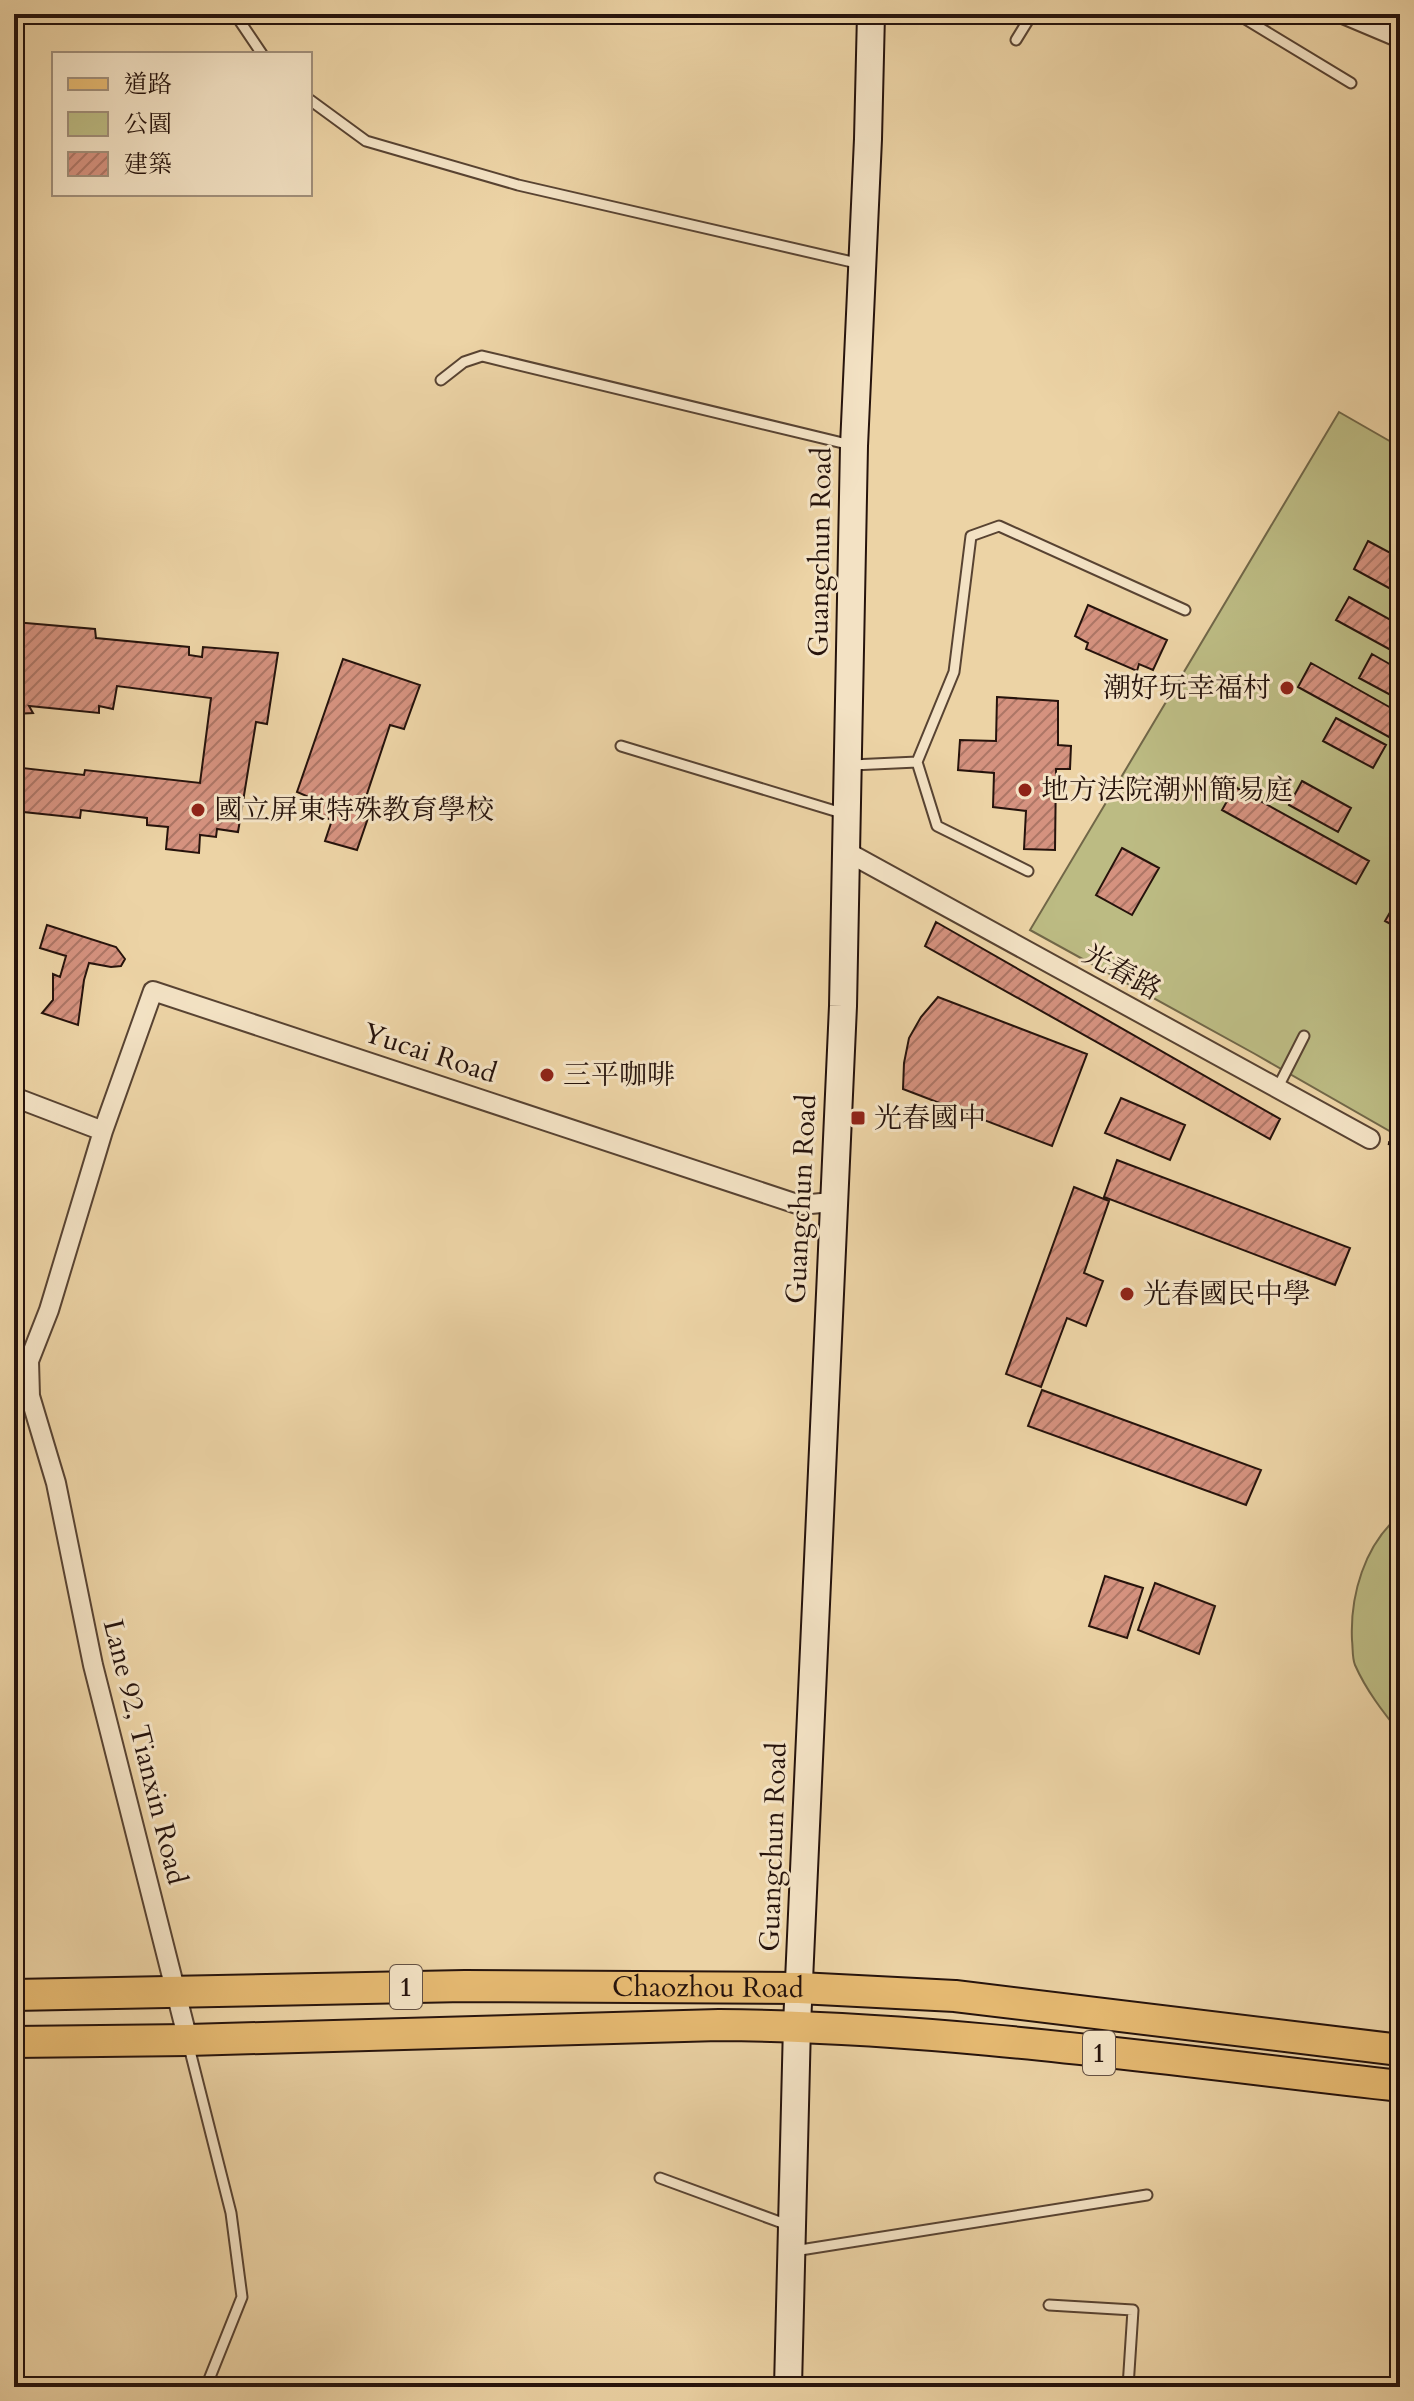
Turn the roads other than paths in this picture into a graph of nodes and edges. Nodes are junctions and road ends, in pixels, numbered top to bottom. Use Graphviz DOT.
graph roads {
  1 [pos="235,14"];
  2 [pos="871,14"];
  3 [pos="1032,14"];
  4 [pos="1237,14"];
  5 [pos="1343,14"];
  6 [pos="1400,38"];
  7 [pos="1016,40"];
  8 [pos="261,52"];
  9 [pos="1351,83"];
  10 [pos="312,102"];
  11 [pos="861,264"];
  12 [pos="441,380"];
  13 [pos="854,446"];
  14 [pos="1185,610"];
  15 [pos="621,746"];
  16 [pos="917,762"];
  17 [pos="849,765"];
  18 [pos="848,815"];
  19 [pos="847,852"];
  20 [pos="1028,871"];
  21 [pos="1304,1036"];
  22 [pos="1277,1089"];
  23 [pos="14,1097"];
  24 [pos="103,1131"];
  25 [pos="1370,1139"];
  26 [pos="832,1202"];
  27 [pos="799,1988"];
  28 [pos="175,1992"];
  29 [pos="14,1995"];
  30 [pos="797,2025"];
  31 [pos="188,2040"];
  32 [pos="14,2042"];
  33 [pos="1400,2050"];
  34 [pos="1400,2086"];
  35 [pos="660,2178"];
  36 [pos="1147,2195"];
  37 [pos="791,2239"];
  38 [pos="1049,2305"];
  39 [pos="206,2387"];
  40 [pos="788,2387"];
  41 [pos="1128,2387"];
  1 -- 8 [label="lane"];
  2 -- 11 [label="main road, Guangchun Road"];
  3 -- 7 [label="lane"];
  4 -- 9 [label="lane"];
  5 -- 6 [label="street"];
  10 -- 11 [label="lane"];
  11 -- 13 [label="main road, Guangchun Road"];
  12 -- 13 [label="lane"];
  13 -- 17 [label="main road, Guangchun Road"];
  14 -- 16 [label="lane"];
  15 -- 18 [label="lane"];
  16 -- 17 [label="lane"];
  16 -- 20 [label="lane"];
  17 -- 18 [label="main road, Guangchun Road"];
  18 -- 19 [label="main road, Guangchun Road"];
  19 -- 22 [label="street, 光春路"];
  19 -- 26 [label="main road, Guangchun Road"];
  21 -- 22 [label="lane"];
  22 -- 25 [label="street, 光春路"];
  23 -- 24 [label="street"];
  24 -- 26 [label="street, Yucai Road"];
  24 -- 28 [label="street, Lane 92, Tianxin Road"];
  26 -- 27 [label="main road, Guangchun Road"];
  27 -- 28 [label="main road, Chaozhou Road / 1"];
  27 -- 30 [label="main road, Guangchun Road"];
  27 -- 33 [label="main road, Chaozhou Road / 1"];
  28 -- 29 [label="main road, Chaozhou Road / 1"];
  28 -- 31 [label="street, Lane 92, Tianxin Road"];
  30 -- 31 [label="main road, Chaozhou Road / 1"];
  30 -- 34 [label="main road, Chaozhou Road / 1"];
  30 -- 37 [label="main road, Guangchun Road"];
  31 -- 32 [label="main road, Chaozhou Road / 1"];
  31 -- 39 [label="lane, Lane 92, Tianxin Road"];
  35 -- 37 [label="lane"];
  36 -- 37 [label="lane"];
  37 -- 40 [label="main road, Guangchun Road"];
  38 -- 41 [label="lane"];
}
